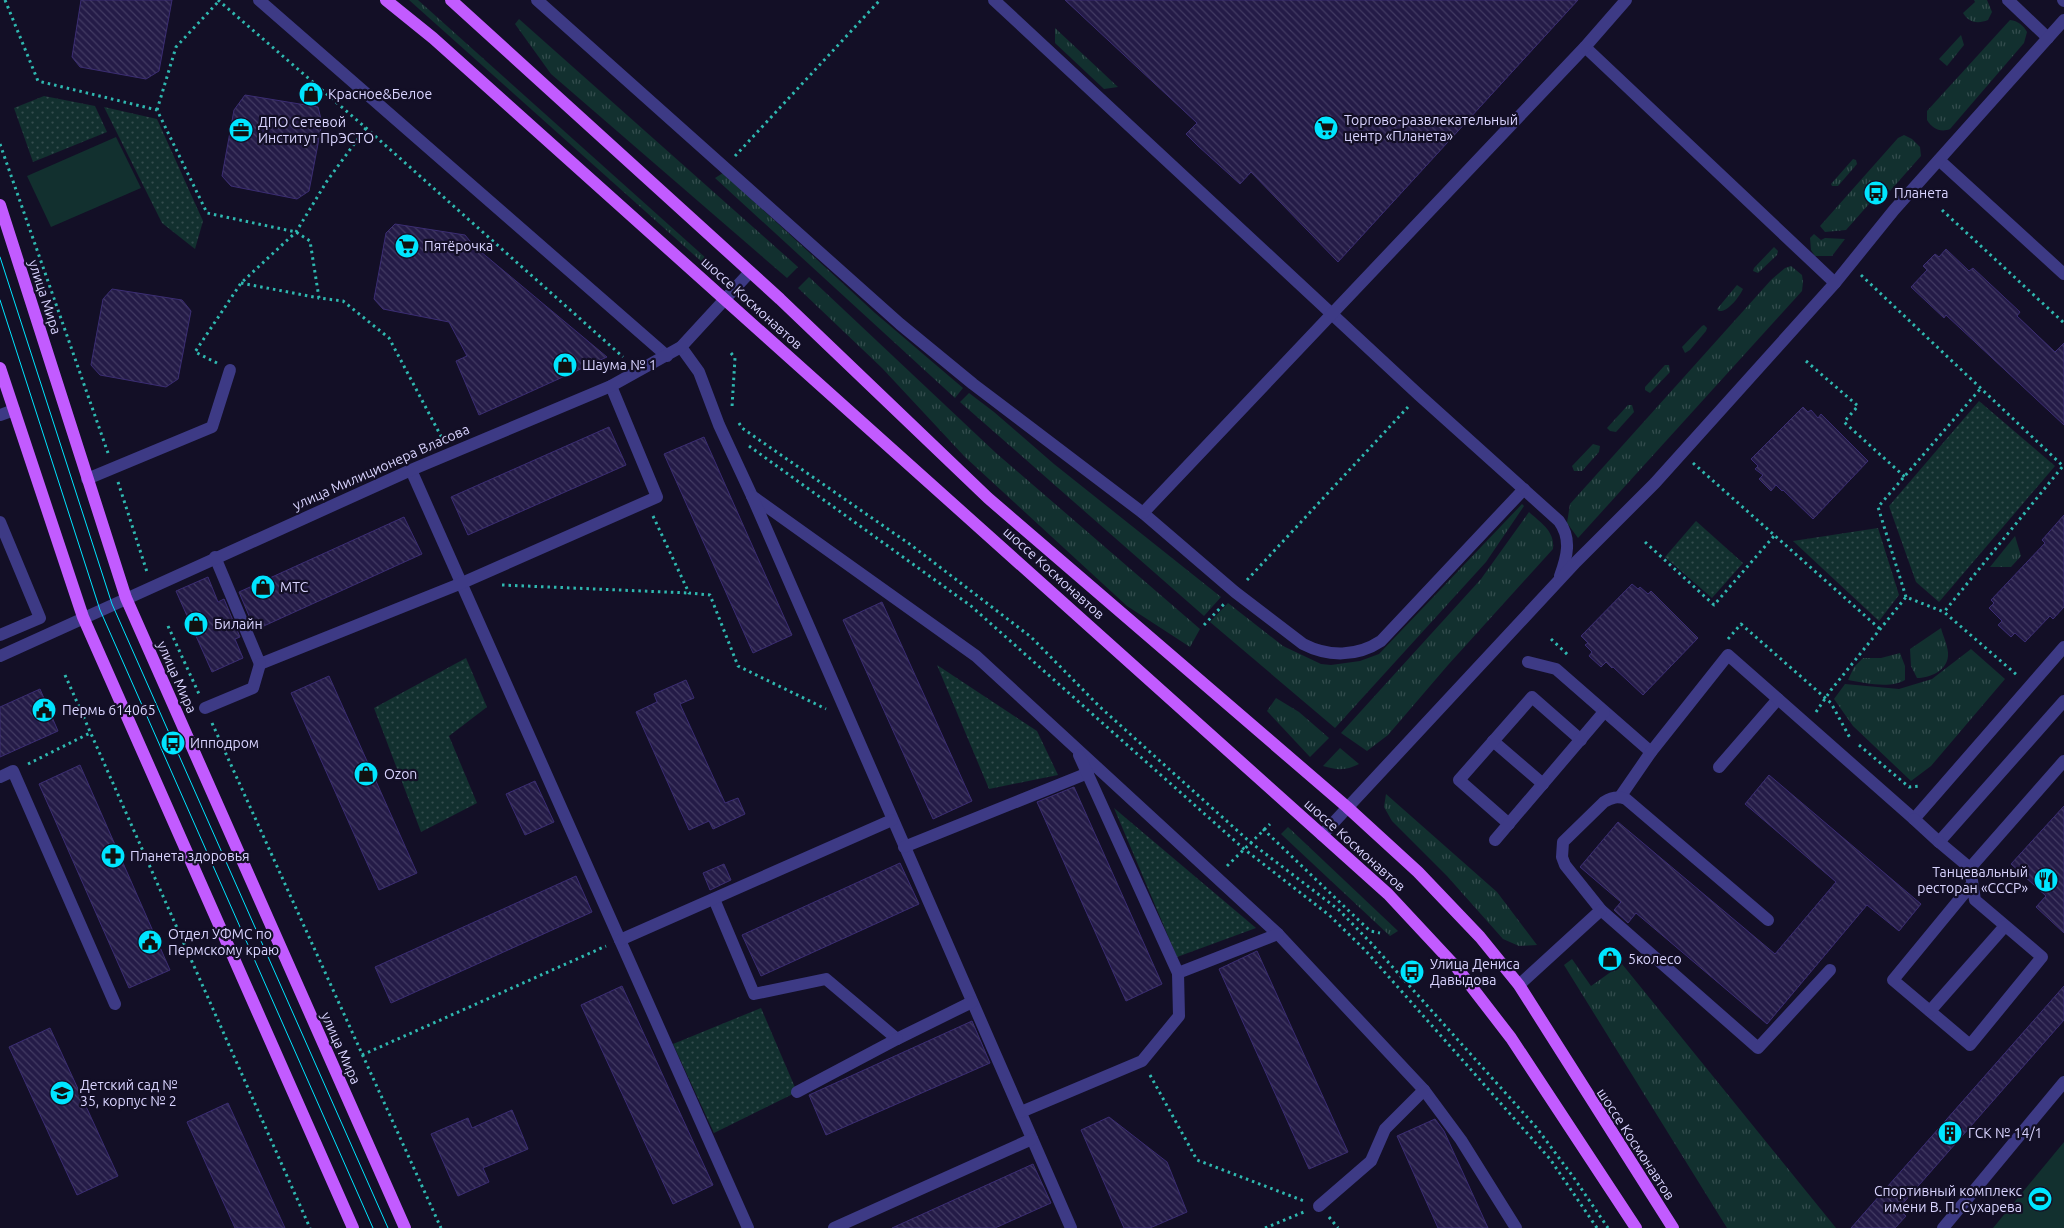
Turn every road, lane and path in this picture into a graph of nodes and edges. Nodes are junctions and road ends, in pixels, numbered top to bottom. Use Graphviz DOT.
graph roads {
  1 [pos="5,0"];
  2 [pos="218,0"];
  3 [pos="259,0"];
  4 [pos="386,0"];
  5 [pos="451,0"];
  6 [pos="536,0"];
  7 [pos="880,0"];
  8 [pos="994,0"];
  9 [pos="1626,0"];
  10 [pos="2008,0"];
  11 [pos="2064,20"];
  12 [pos="2048,38"];
  13 [pos="1585,47"];
  14 [pos="157,110"];
  15 [pos="366,128"];
  16 [pos="0,144"];
  17 [pos="1939,160"];
  18 [pos="725,167"];
  19 [pos="0,205"];
  20 [pos="1942,210"];
  21 [pos="296,232"];
  22 [pos="1850,265"];
  23 [pos="750,272"];
  24 [pos="2064,274"];
  25 [pos="240,283"];
  26 [pos="1835,283"];
  27 [pos="319,298"];
  28 [pos="726,298"];
  29 [pos="1333,314"];
  30 [pos="2064,323"];
  31 [pos="680,347"];
  32 [pos="731,353"];
  33 [pos="668,356"];
  34 [pos="623,357"];
  35 [pos="1806,361"];
  36 [pos="0,368"];
  37 [pos="230,370"];
  38 [pos="611,386"];
  39 [pos="1981,388"];
  40 [pos="1419,395"];
  41 [pos="14,410"];
  42 [pos="731,412"];
  43 [pos="0,415"];
  44 [pos="736,420"];
  45 [pos="442,438"];
  46 [pos="743,442"];
  47 [pos="1682,453"];
  48 [pos="113,468"];
  49 [pos="411,470"];
  50 [pos="1904,476"];
  51 [pos="87,479"];
  52 [pos="1524,489"];
  53 [pos="752,496"];
  54 [pos="647,501"];
  55 [pos="1143,513"];
  56 [pos="0,522"];
  57 [pos="1774,536"];
  58 [pos="1645,542"];
  59 [pos="216,557"];
  60 [pos="148,576"];
  61 [pos="1558,582"];
  62 [pos="462,583"];
  63 [pos="501,585"];
  64 [pos="1235,592"];
  65 [pos="689,593"];
  66 [pos="1906,597"];
  67 [pos="126,598"];
  68 [pos="1944,612"];
  69 [pos="83,617"];
  70 [pos="1204,625"];
  71 [pos="168,626"];
  72 [pos="1880,629"];
  73 [pos="0,635"];
  74 [pos="1551,639"];
  75 [pos="1722,646"];
  76 [pos="2064,647"];
  77 [pos="0,656"];
  78 [pos="1572,659"];
  79 [pos="1528,662"];
  80 [pos="260,664"];
  81 [pos="2025,670"];
  82 [pos="65,675"];
  83 [pos="2019,677"];
  84 [pos="2030,687"];
  85 [pos="1826,698"];
  86 [pos="1778,699"];
  87 [pos="2064,701"];
  88 [pos="205,708"];
  89 [pos="1604,712"];
  90 [pos="849,721"];
  91 [pos="1808,725"];
  92 [pos="90,733"];
  93 [pos="1581,740"];
  94 [pos="1493,741"];
  95 [pos="1077,750"];
  96 [pos="1651,752"];
  97 [pos="2064,761"];
  98 [pos="1719,767"];
  99 [pos="13,771"];
  100 [pos="1088,774"];
  101 [pos="0,777"];
  102 [pos="1543,784"];
  103 [pos="1922,786"];
  104 [pos="1620,797"];
  105 [pos="1347,808"];
  106 [pos="1914,819"];
  107 [pos="892,820"];
  108 [pos="1270,824"];
  109 [pos="1509,824"];
  110 [pos="1263,830"];
  111 [pos="1322,835"];
  112 [pos="1495,840"];
  113 [pos="1250,842"];
  114 [pos="1939,842"];
  115 [pos="904,847"];
  116 [pos="1244,849"];
  117 [pos="1970,868"];
  118 [pos="1216,877"];
  119 [pos="1972,884"];
  120 [pos="714,899"];
  121 [pos="1601,910"];
  122 [pos="1768,920"];
  123 [pos="2005,926"];
  124 [pos="1380,933"];
  125 [pos="1278,934"];
  126 [pos="620,940"];
  127 [pos="1830,970"];
  128 [pos="1178,973"];
  129 [pos="1519,985"];
  130 [pos="972,1002"];
  131 [pos="115,1004"];
  132 [pos="1930,1011"];
  133 [pos="897,1039"];
  134 [pos="362,1055"];
  135 [pos="1142,1061"];
  136 [pos="2064,1082"];
  137 [pos="1424,1090"];
  138 [pos="797,1092"];
  139 [pos="1020,1112"];
  140 [pos="1032,1139"];
  141 [pos="1319,1206"];
  142 [pos="310,1228"];
  143 [pos="353,1228"];
  144 [pos="405,1228"];
  145 [pos="441,1228"];
  146 [pos="748,1228"];
  147 [pos="834,1228"];
  148 [pos="1071,1228"];
  149 [pos="1516,1228"];
  150 [pos="1597,1228"];
  151 [pos="1608,1228"];
  152 [pos="1636,1228"];
  153 [pos="1673,1228"];
  154 [pos="1943,1228"];
  1 -- 14 [label="path"];
  2 -- 14 [label="path"];
  2 -- 15 [label="path"];
  3 -- 33 [label="street"];
  4 -- 28 [label="main road, шоссе Космонавтов"];
  5 -- 23 [label="main road, шоссе Космонавтов"];
  6 -- 18 [label="street"];
  7 -- 18 [label="path"];
  8 -- 29 [label="street"];
  9 -- 13 [label="street"];
  10 -- 12 [label="street"];
  11 -- 12 [label="street"];
  12 -- 17 [label="street"];
  13 -- 26 [label="street"];
  13 -- 29 [label="street"];
  14 -- 21 [label="path"];
  15 -- 21 [label="path"];
  15 -- 34 [label="path"];
  16 -- 48 [label="path"];
  17 -- 22 [label="street"];
  17 -- 24 [label="street"];
  18 -- 55 [label="street"];
  19 -- 51 [label="main road, улица Мира"];
  20 -- 30 [label="path"];
  21 -- 25 [label="path"];
  21 -- 27 [label="path"];
  22 -- 26 [label="street"];
  22 -- 39 [label="path"];
  23 -- 28 [label="street, улица Милиционера Власова"];
  23 -- 105 [label="main road, шоссе Космонавтов"];
  25 -- 27 [label="path"];
  25 -- 37 [label="path"];
  26 -- 47 [label="street"];
  27 -- 45 [label="path"];
  28 -- 31 [label="street, улица Милиционера Власова"];
  28 -- 111 [label="main road, шоссе Космонавтов"];
  29 -- 40 [label="street"];
  29 -- 55 [label="street"];
  31 -- 33 [label="street, улица Милиционера Власова"];
  31 -- 53 [label="street"];
  32 -- 42 [label="path"];
  33 -- 38 [label="street, улица Милиционера Власова"];
  35 -- 50 [label="path"];
  36 -- 41 [label="main road"];
  37 -- 48 [label="street"];
  38 -- 49 [label="street, улица Милиционера Власова"];
  38 -- 54 [label="street"];
  39 -- 50 [label="path"];
  39 -- 68 [label="path"];
  40 -- 52 [label="street"];
  40 -- 64 [label="path"];
  41 -- 43 [label="street"];
  41 -- 69 [label="main road"];
  44 -- 113 [label="path"];
  46 -- 116 [label="path"];
  47 -- 57 [label="path"];
  47 -- 61 [label="street"];
  48 -- 51 [label="street"];
  48 -- 60 [label="path"];
  49 -- 59 [label="street, улица Милиционера Власова"];
  49 -- 62 [label="street"];
  50 -- 66 [label="path"];
  51 -- 67 [label="main road, улица Мира"];
  52 -- 61 [label="street"];
  52 -- 64 [label="street"];
  53 -- 90 [label="street"];
  53 -- 95 [label="street"];
  54 -- 62 [label="street"];
  54 -- 65 [label="path"];
  55 -- 64 [label="street"];
  56 -- 73 [label="street"];
  57 -- 58 [label="path"];
  57 -- 72 [label="path"];
  59 -- 67 [label="street, улица Милиционера Власова"];
  59 -- 80 [label="street"];
  61 -- 105 [label="street"];
  62 -- 80 [label="street"];
  62 -- 126 [label="street"];
  63 -- 65 [label="path"];
  64 -- 70 [label="path"];
  65 -- 90 [label="path"];
  66 -- 68 [label="path"];
  66 -- 72 [label="path"];
  67 -- 69 [label="street, улица Милиционера Власова"];
  67 -- 144 [label="main road, улица Мира"];
  68 -- 83 [label="path"];
  69 -- 77 [label="street, улица Милиционера Власова"];
  69 -- 143 [label="main road"];
  71 -- 88 [label="path"];
  72 -- 85 [label="path"];
  74 -- 78 [label="path"];
  75 -- 85 [label="path"];
  76 -- 84 [label="street"];
  79 -- 89 [label="street"];
  80 -- 88 [label="street"];
  81 -- 83 [label="path"];
  82 -- 92 [label="path"];
  83 -- 84 [label="path"];
  84 -- 106 [label="street"];
  85 -- 91 [label="path"];
  85 -- 103 [label="path"];
  86 -- 91 [label="street"];
  86 -- 96 [label="street"];
  86 -- 98 [label="street"];
  87 -- 114 [label="street"];
  88 -- 134 [label="path"];
  89 -- 93 [label="street"];
  89 -- 96 [label="street"];
  90 -- 107 [label="street"];
  91 -- 106 [label="street"];
  92 -- 99 [label="path"];
  92 -- 142 [label="path"];
  93 -- 94 [label="street"];
  93 -- 102 [label="street"];
  94 -- 102 [label="street"];
  94 -- 109 [label="street"];
  95 -- 100 [label="street"];
  95 -- 118 [label="street"];
  96 -- 104 [label="street"];
  97 -- 117 [label="street"];
  99 -- 101 [label="street"];
  99 -- 131 [label="street"];
  100 -- 115 [label="street"];
  100 -- 128 [label="street"];
  102 -- 109 [label="street"];
  104 -- 121 [label="street"];
  104 -- 122 [label="street"];
  105 -- 111 [label="street"];
  105 -- 129 [label="main road, шоссе Космонавтов"];
  106 -- 114 [label="street"];
  107 -- 115 [label="street"];
  107 -- 120 [label="street"];
  108 -- 110 [label="path"];
  109 -- 112 [label="street"];
  110 -- 113 [label="path"];
  110 -- 124 [label="path"];
  111 -- 152 [label="main road, шоссе Космонавтов"];
  113 -- 116 [label="path"];
  113 -- 151 [label="path"];
  114 -- 117 [label="street"];
  115 -- 130 [label="street"];
  116 -- 118 [label="path"];
  116 -- 150 [label="path"];
  117 -- 119 [label="street"];
  118 -- 125 [label="street"];
  119 -- 123 [label="street"];
  119 -- 132 [label="street"];
  120 -- 126 [label="street"];
  120 -- 133 [label="street"];
  121 -- 127 [label="street"];
  121 -- 129 [label="street"];
  123 -- 132 [label="street"];
  123 -- 132 [label="street"];
  125 -- 128 [label="street"];
  125 -- 137 [label="street"];
  126 -- 134 [label="path"];
  126 -- 146 [label="street"];
  128 -- 135 [label="street"];
  129 -- 153 [label="main road, шоссе Космонавтов"];
  130 -- 133 [label="street"];
  130 -- 139 [label="street"];
  133 -- 138 [label="street"];
  134 -- 145 [label="path"];
  135 -- 139 [label="street"];
  135 -- 141 [label="path"];
  136 -- 154 [label="street"];
  137 -- 141 [label="street"];
  137 -- 149 [label="street"];
  139 -- 140 [label="street"];
  140 -- 147 [label="street"];
  140 -- 148 [label="street"];
}
